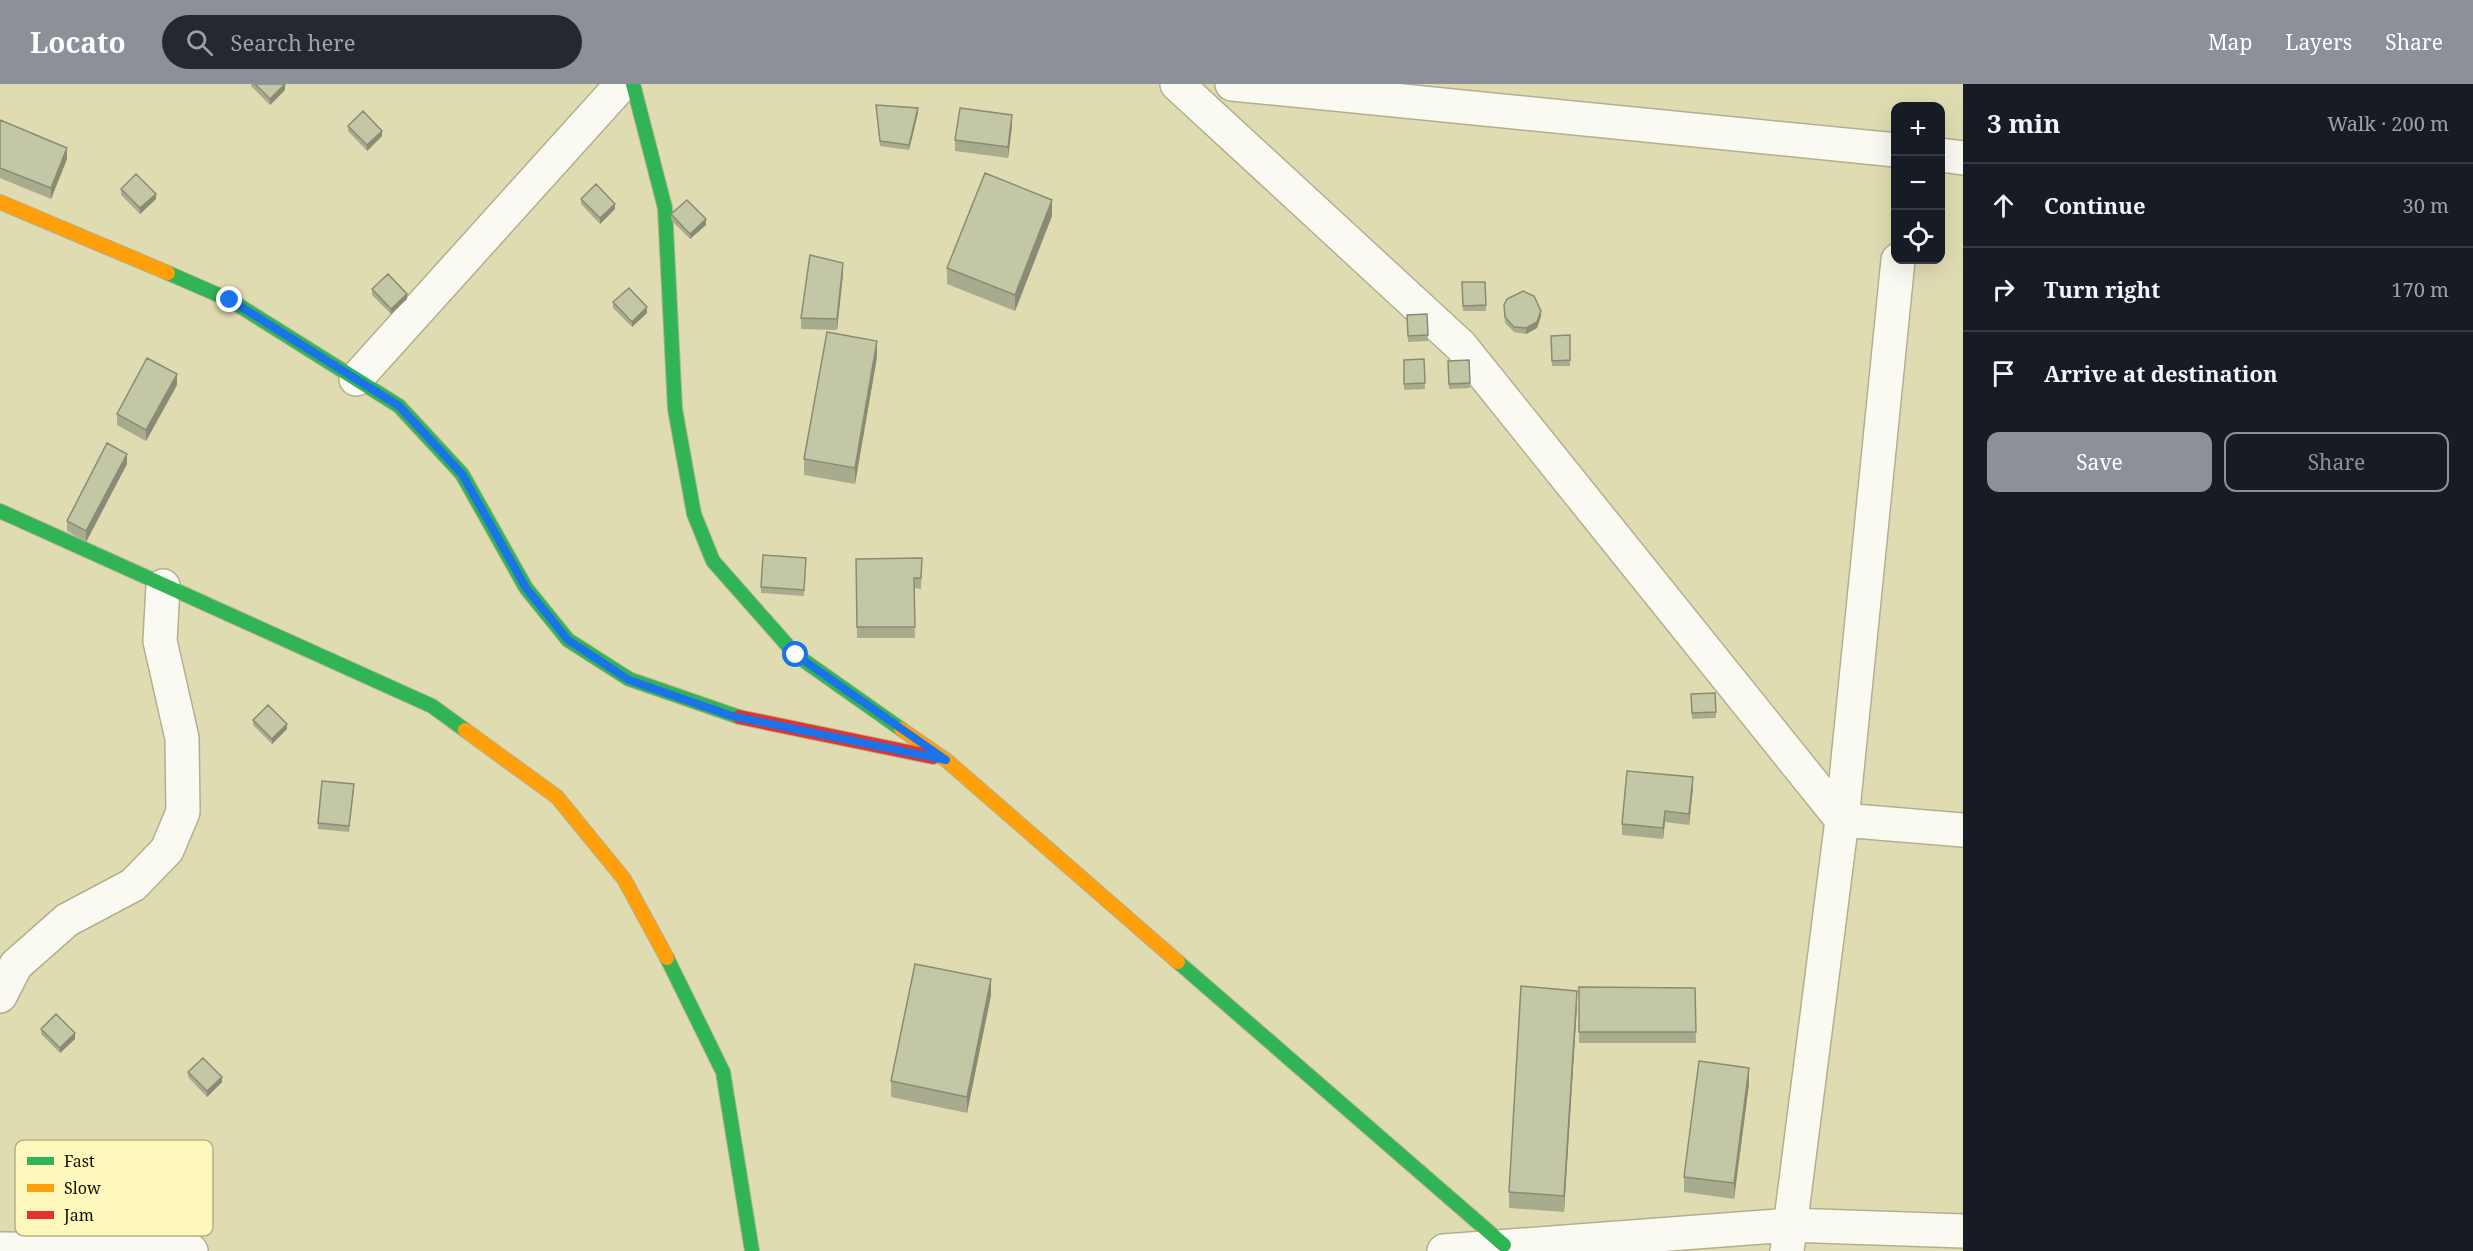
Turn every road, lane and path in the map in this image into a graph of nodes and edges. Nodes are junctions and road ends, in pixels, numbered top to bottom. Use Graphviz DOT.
graph roads {
  1 [pos="622,84"];
  2 [pos="633,84"];
  3 [pos="1177,84"];
  4 [pos="1232,84"];
  5 [pos="1891,150"];
  6 [pos="1945,156"];
  7 [pos="1963,158"];
  8 [pos="0,202"];
  9 [pos="1898,264"];
  10 [pos="356,379"];
  11 [pos="0,511"];
  12 [pos="163,586"];
  13 [pos="946,760"];
  14 [pos="1842,820"];
  15 [pos="1963,830"];
  16 [pos="0,996"];
  17 [pos="1963,1231"];
  18 [pos="1788,1238"];
  19 [pos="1504,1245"];
  20 [pos="0,1249"];
  21 [pos="191,1251"];
  22 [pos="752,1251"];
  23 [pos="1444,1251"];
  1 -- 10 [label="street"];
  2 -- 13 [label="street"];
  3 -- 14 [label="street"];
  4 -- 5 [label="street"];
  6 -- 7 [label="street"];
  8 -- 10 [label="street"];
  9 -- 14 [label="street"];
  10 -- 13 [label="street"];
  11 -- 12 [label="street"];
  12 -- 16 [label="street"];
  12 -- 22 [label="street"];
  13 -- 19 [label="street"];
  14 -- 15 [label="street"];
  14 -- 18 [label="street"];
  17 -- 18 [label="street"];
  18 -- 19 [label="street"];
  19 -- 23 [label="street"];
  20 -- 21 [label="street"];
}
